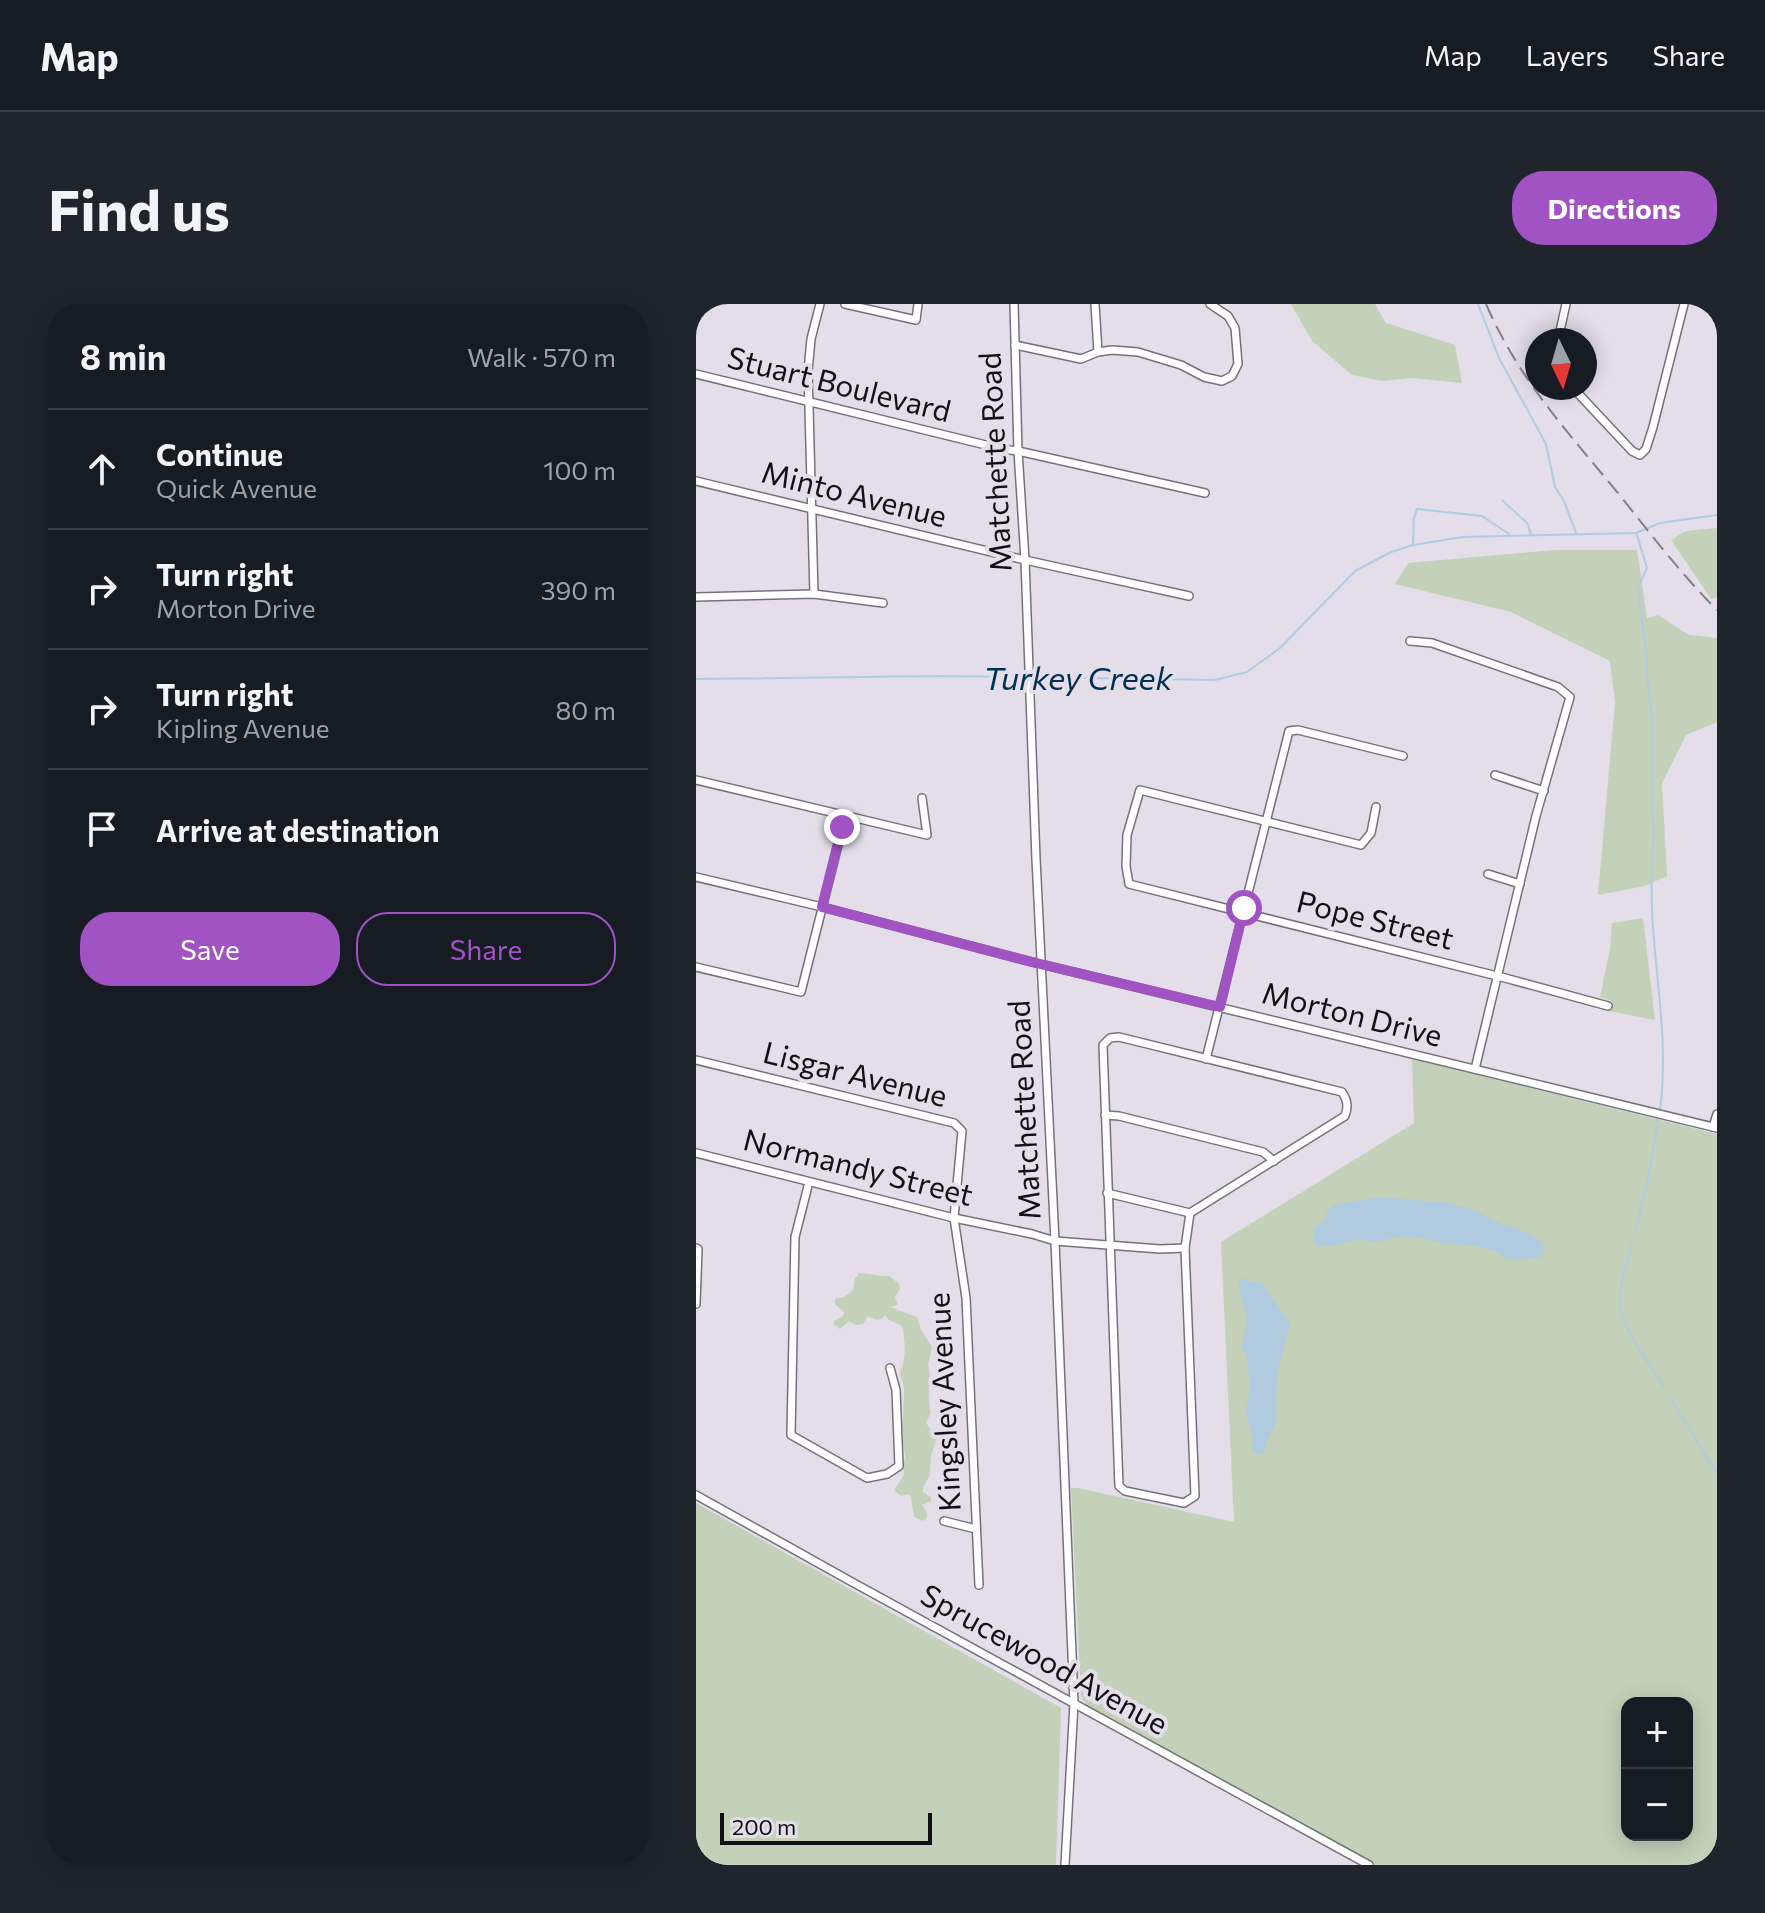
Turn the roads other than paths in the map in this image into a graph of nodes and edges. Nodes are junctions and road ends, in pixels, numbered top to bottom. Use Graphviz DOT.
graph roads {
  1 [pos="820,304"];
  2 [pos="845,304"];
  3 [pos="918,304"];
  4 [pos="1014,304"];
  5 [pos="1095,304"];
  6 [pos="1210,304"];
  7 [pos="1566,304"];
  8 [pos="1684,304"];
  9 [pos="1561,328"];
  10 [pos="1015,345"];
  11 [pos="1098,352"];
  12 [pos="696,374"];
  13 [pos="1584,400"];
  14 [pos="809,402"];
  15 [pos="1018,451"];
  16 [pos="696,481"];
  17 [pos="1205,493"];
  18 [pos="812,510"];
  19 [pos="1025,560"];
  20 [pos="814,594"];
  21 [pos="1189,596"];
  22 [pos="696,597"];
  23 [pos="883,603"];
  24 [pos="1410,641"];
  25 [pos="1403,756"];
  26 [pos="1495,775"];
  27 [pos="696,780"];
  28 [pos="1544,791"];
  29 [pos="922,798"];
  30 [pos="1376,807"];
  31 [pos="845,817"];
  32 [pos="1265,822"];
  33 [pos="1488,874"];
  34 [pos="696,877"];
  35 [pos="1520,884"];
  36 [pos="822,907"];
  37 [pos="1243,914"];
  38 [pos="1042,964"];
  39 [pos="696,967"];
  40 [pos="1498,976"];
  41 [pos="1608,1006"];
  42 [pos="1220,1007"];
  43 [pos="1206,1059"];
  44 [pos="696,1060"];
  45 [pos="1475,1069"];
  46 [pos="1717,1114"];
  47 [pos="1105,1115"];
  48 [pos="1715,1128"];
  49 [pos="696,1153"];
  50 [pos="1274,1161"];
  51 [pos="809,1182"];
  52 [pos="1107,1193"];
  53 [pos="1190,1213"];
  54 [pos="954,1218"];
  55 [pos="1055,1241"];
  56 [pos="1109,1246"];
  57 [pos="696,1248"];
  58 [pos="1185,1248"];
  59 [pos="696,1304"];
  60 [pos="890,1368"];
  61 [pos="696,1495"];
  62 [pos="944,1521"];
  63 [pos="976,1529"];
  64 [pos="979,1585"];
  65 [pos="1074,1703"];
  66 [pos="1065,1865"];
  67 [pos="1369,1865"];
  1 -- 14 [label="street"];
  2 -- 3 [label="street"];
  4 -- 10 [label="street, Matchette Road"];
  5 -- 11 [label="street"];
  6 -- 11 [label="street"];
  7 -- 9 [label="street"];
  8 -- 13 [label="street"];
  10 -- 11 [label="street"];
  10 -- 15 [label="street, Matchette Road"];
  12 -- 14 [label="street, Stuart Boulevard"];
  14 -- 15 [label="street, Stuart Boulevard"];
  14 -- 18 [label="street"];
  15 -- 17 [label="street, Stuart Boulevard"];
  15 -- 19 [label="street, Matchette Road"];
  16 -- 18 [label="street, Minto Avenue"];
  18 -- 19 [label="street, Minto Avenue"];
  18 -- 20 [label="street"];
  19 -- 21 [label="street, Minto Avenue"];
  19 -- 38 [label="street, Matchette Road"];
  20 -- 22 [label="street"];
  20 -- 23 [label="street"];
  24 -- 28 [label="street"];
  25 -- 32 [label="street"];
  26 -- 28 [label="street"];
  27 -- 31 [label="street"];
  28 -- 35 [label="street"];
  29 -- 31 [label="street"];
  30 -- 32 [label="street"];
  31 -- 36 [label="street"];
  32 -- 37 [label="street"];
  32 -- 37 [label="street, Pope Street"];
  33 -- 35 [label="street"];
  34 -- 36 [label="street, Morton Drive"];
  35 -- 40 [label="street"];
  36 -- 38 [label="street, Morton Drive"];
  36 -- 39 [label="street"];
  37 -- 40 [label="street, Pope Street"];
  37 -- 42 [label="street"];
  38 -- 42 [label="street, Morton Drive"];
  38 -- 55 [label="street, Matchette Road"];
  40 -- 41 [label="street, Pope Street"];
  40 -- 45 [label="street"];
  42 -- 43 [label="street"];
  42 -- 45 [label="street, Morton Drive"];
  43 -- 47 [label="street"];
  43 -- 50 [label="street"];
  44 -- 54 [label="street, Lisgar Avenue"];
  45 -- 48 [label="street, Morton Drive"];
  46 -- 48 [label="street"];
  47 -- 50 [label="street"];
  47 -- 52 [label="street"];
  49 -- 51 [label="street, Normandy Street"];
  50 -- 53 [label="street"];
  51 -- 54 [label="street, Normandy Street"];
  51 -- 60 [label="street"];
  52 -- 53 [label="street"];
  52 -- 56 [label="street"];
  53 -- 58 [label="street"];
  54 -- 55 [label="street, Normandy Street"];
  54 -- 63 [label="street, Kingsley Avenue"];
  55 -- 56 [label="street, Normandy Street"];
  55 -- 65 [label="street, Matchette Road"];
  56 -- 58 [label="street, Normandy Street"];
  56 -- 58 [label="street"];
  57 -- 59 [label="street"];
  61 -- 65 [label="street, Sprucewood Avenue"];
  62 -- 63 [label="street"];
  63 -- 64 [label="street, Kingsley Avenue"];
  65 -- 66 [label="street, Matchette Road"];
  65 -- 67 [label="street, Sprucewood Avenue"];
}
